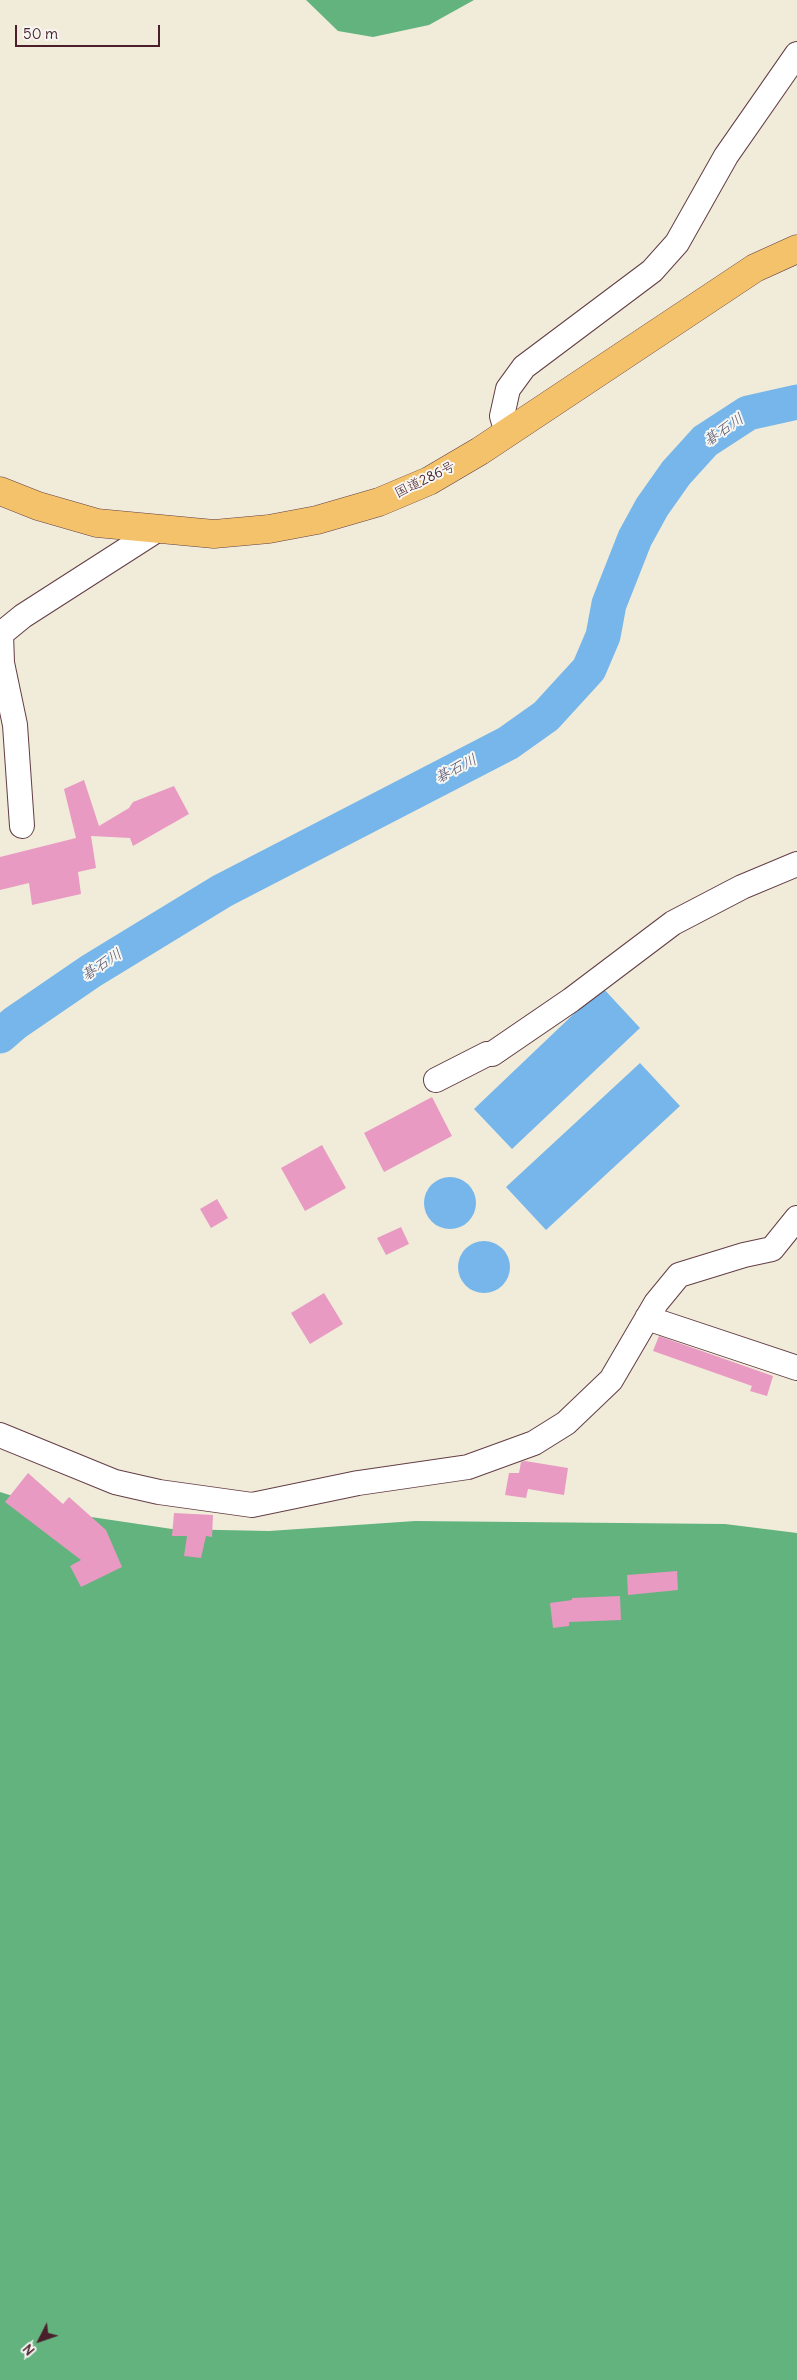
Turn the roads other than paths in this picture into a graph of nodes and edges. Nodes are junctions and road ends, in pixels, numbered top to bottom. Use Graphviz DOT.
graph roads {
  1 [pos="797,54"];
  2 [pos="797,249"];
  3 [pos="507,433"];
  4 [pos="0,491"];
  5 [pos="157,530"];
  6 [pos="22,826"];
  7 [pos="797,864"];
  8 [pos="436,1080"];
  9 [pos="797,1218"];
  10 [pos="647,1318"];
  11 [pos="797,1368"];
  12 [pos="0,1435"];
  1 -- 3 [label="street"];
  2 -- 3 [label="highway, 国道286号"];
  3 -- 5 [label="highway, 国道286号"];
  4 -- 5 [label="highway, 国道286号"];
  5 -- 6 [label="street"];
  7 -- 8 [label="street"];
  9 -- 10 [label="street"];
  10 -- 11 [label="street"];
  10 -- 12 [label="street"];
}
